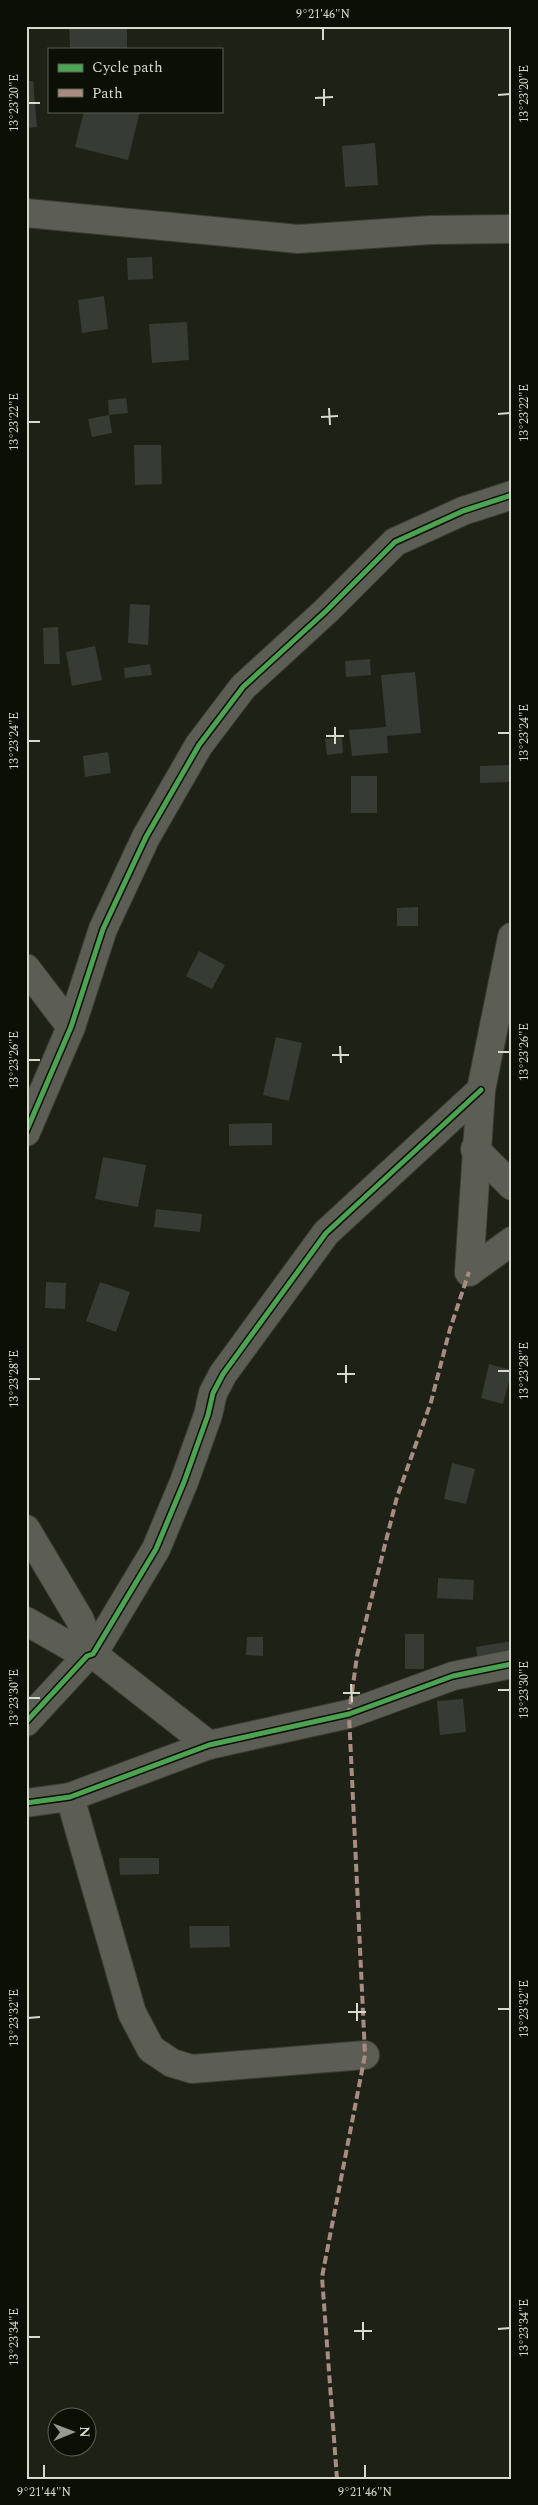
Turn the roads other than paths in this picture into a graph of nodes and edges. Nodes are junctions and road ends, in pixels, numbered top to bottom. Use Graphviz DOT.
graph roads {
  1 [pos="26,213"];
  2 [pos="512,229"];
  3 [pos="512,495"];
  4 [pos="512,937"];
  5 [pos="26,968"];
  6 [pos="71,1027"];
  7 [pos="481,1090"];
  8 [pos="26,1132"];
  9 [pos="475,1149"];
  10 [pos="512,1186"];
  11 [pos="512,1241"];
  12 [pos="26,1529"];
  13 [pos="26,1621"];
  14 [pos="90,1655"];
  15 [pos="512,1664"];
  16 [pos="26,1722"];
  17 [pos="209,1745"];
  18 [pos="70,1797"];
  19 [pos="26,1803"];
  20 [pos="365,2055"];
  1 -- 2 [label="street"];
  3 -- 6 [label="street"];
  4 -- 7 [label="street"];
  5 -- 6 [label="street"];
  6 -- 8 [label="street"];
  7 -- 9 [label="street"];
  7 -- 14 [label="street"];
  9 -- 10 [label="street"];
  9 -- 11 [label="street"];
  12 -- 14 [label="street"];
  13 -- 14 [label="street"];
  14 -- 16 [label="street"];
  14 -- 17 [label="street"];
  15 -- 17 [label="street"];
  17 -- 18 [label="street"];
  18 -- 19 [label="street"];
  18 -- 20 [label="street"];
}
